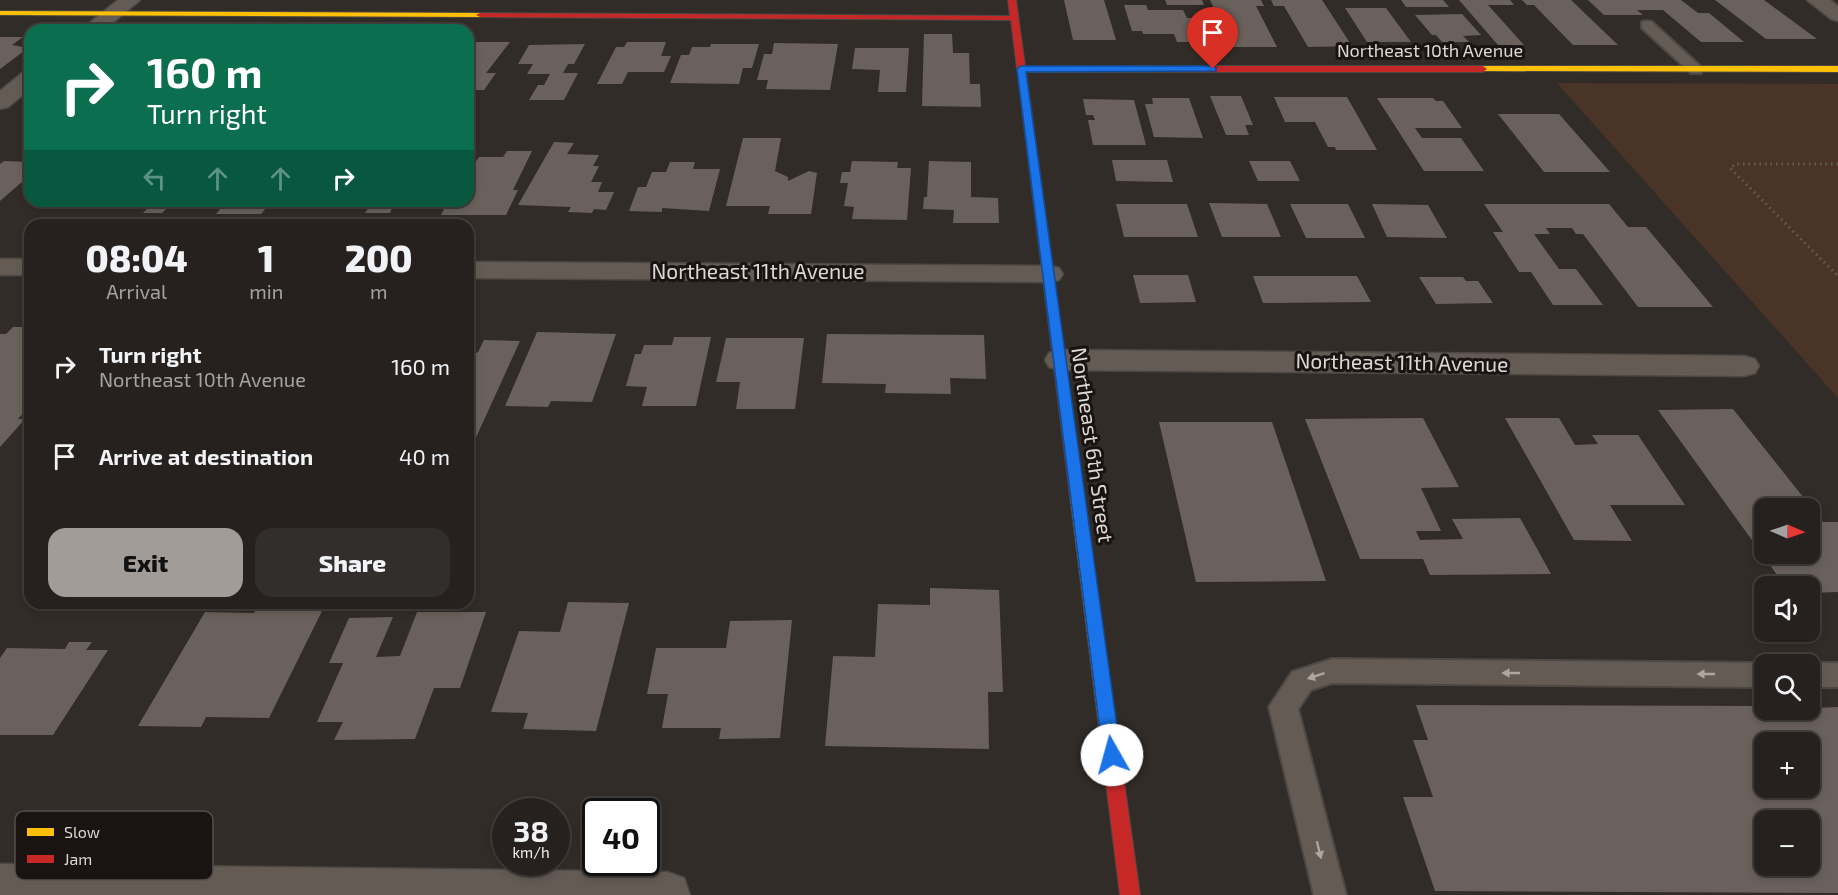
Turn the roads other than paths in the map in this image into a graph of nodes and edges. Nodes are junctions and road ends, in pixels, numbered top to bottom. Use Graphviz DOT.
graph roads {
  1 [pos="130,0"];
  2 [pos="1012,0"];
  3 [pos="1817,0"];
  4 [pos="0,13"];
  5 [pos="112,14"];
  6 [pos="1838,15"];
  7 [pos="1014,18"];
  8 [pos="100,24"];
  9 [pos="1647,25"];
  10 [pos="1021,69"];
  11 [pos="1838,69"];
  12 [pos="1696,70"];
  13 [pos="24,83"];
  14 [pos="0,102"];
  15 [pos="0,267"];
  16 [pos="24,267"];
  17 [pos="474,270"];
  18 [pos="1048,274"];
  19 [pos="1060,360"];
  20 [pos="1744,366"];
  21 [pos="1754,675"];
  22 [pos="1820,675"];
  23 [pos="1838,675"];
  24 [pos="0,887"];
  25 [pos="667,895"];
  26 [pos="1130,895"];
  27 [pos="1330,895"];
  1 -- 5 [label="street"];
  2 -- 7 [label="street, Northeast 6th Street"];
  3 -- 6 [label="street"];
  4 -- 5 [label="street"];
  5 -- 7 [label="street"];
  5 -- 8 [label="street"];
  7 -- 10 [label="street, Northeast 6th Street"];
  9 -- 12 [label="lane"];
  10 -- 12 [label="street, Northeast 10th Avenue"];
  10 -- 18 [label="street, Northeast 6th Street"];
  11 -- 12 [label="street, Northeast 10th Avenue"];
  13 -- 14 [label="street"];
  15 -- 16 [label="street"];
  17 -- 18 [label="street, Northeast 11th Avenue"];
  18 -- 19 [label="street, Northeast 6th Street"];
  19 -- 20 [label="street, Northeast 11th Avenue"];
  19 -- 26 [label="street, Northeast 6th Street"];
  21 -- 27 [label="lane, one-way"];
  22 -- 23 [label="lane"];
  24 -- 25 [label="street"];
}
